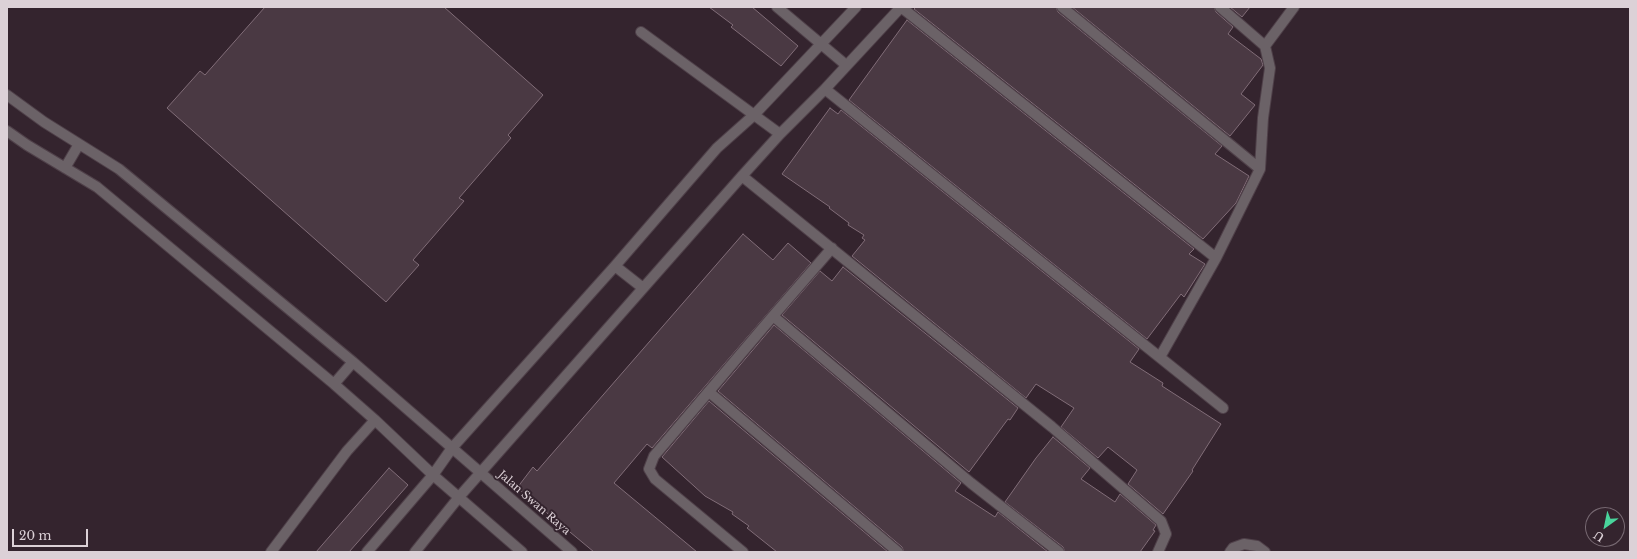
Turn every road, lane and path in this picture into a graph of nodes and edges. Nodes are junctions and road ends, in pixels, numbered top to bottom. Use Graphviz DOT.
graph roads {
  1 [pos="777,7"];
  2 [pos="856,7"];
  3 [pos="901,7"];
  4 [pos="1062,7"];
  5 [pos="1220,7"];
  6 [pos="1294,7"];
  7 [pos="641,32"];
  8 [pos="821,46"];
  9 [pos="1265,46"];
  10 [pos="846,65"];
  11 [pos="825,89"];
  12 [pos="7,95"];
  13 [pos="754,115"];
  14 [pos="7,131"];
  15 [pos="780,134"];
  16 [pos="79,144"];
  17 [pos="65,168"];
  18 [pos="1260,169"];
  19 [pos="742,176"];
  20 [pos="832,248"];
  21 [pos="1216,258"];
  22 [pos="615,266"];
  23 [pos="643,288"];
  24 [pos="773,316"];
  25 [pos="1160,357"];
  26 [pos="353,362"];
  27 [pos="334,384"];
  28 [pos="709,392"];
  29 [pos="1223,408"];
  30 [pos="375,420"];
  31 [pos="452,448"];
  32 [pos="480,473"];
  33 [pos="433,475"];
  34 [pos="459,497"];
  35 [pos="271,552"];
  36 [pos="367,552"];
  37 [pos="415,552"];
  38 [pos="522,552"];
  39 [pos="572,552"];
  40 [pos="743,552"];
  41 [pos="898,552"];
  42 [pos="1059,552"];
  43 [pos="1158,552"];
  44 [pos="1230,552"];
  45 [pos="1265,552"];
  1 -- 8 [label="street"];
  2 -- 8 [label="street"];
  3 -- 10 [label="street"];
  3 -- 21 [label="street"];
  4 -- 18 [label="street"];
  5 -- 9 [label="street"];
  6 -- 9 [label="street"];
  7 -- 13 [label="street"];
  8 -- 10 [label="street"];
  8 -- 13 [label="street"];
  9 -- 18 [label="street"];
  10 -- 11 [label="street"];
  11 -- 15 [label="street"];
  11 -- 25 [label="street"];
  12 -- 16 [label="street, Jalan Swan Raya"];
  13 -- 15 [label="street"];
  13 -- 22 [label="street"];
  14 -- 17 [label="street"];
  15 -- 19 [label="street"];
  16 -- 17 [label="street"];
  16 -- 26 [label="street, Jalan Swan Raya"];
  17 -- 27 [label="street"];
  18 -- 21 [label="street"];
  19 -- 20 [label="street"];
  19 -- 23 [label="street"];
  20 -- 24 [label="street"];
  20 -- 43 [label="street"];
  21 -- 25 [label="street"];
  22 -- 23 [label="street"];
  22 -- 31 [label="street"];
  23 -- 32 [label="street"];
  24 -- 28 [label="street"];
  24 -- 42 [label="street"];
  25 -- 29 [label="street"];
  26 -- 27 [label="street"];
  26 -- 31 [label="street, Jalan Swan Raya"];
  27 -- 30 [label="street"];
  28 -- 40 [label="street"];
  28 -- 41 [label="street"];
  30 -- 33 [label="street"];
  30 -- 35 [label="street"];
  31 -- 32 [label="street, Jalan Swan Raya"];
  31 -- 33 [label="street"];
  32 -- 34 [label="street"];
  32 -- 39 [label="street, Jalan Swan Raya"];
  33 -- 34 [label="street"];
  33 -- 36 [label="street"];
  34 -- 37 [label="street"];
  34 -- 38 [label="street"];
  44 -- 45 [label="street"];
}
